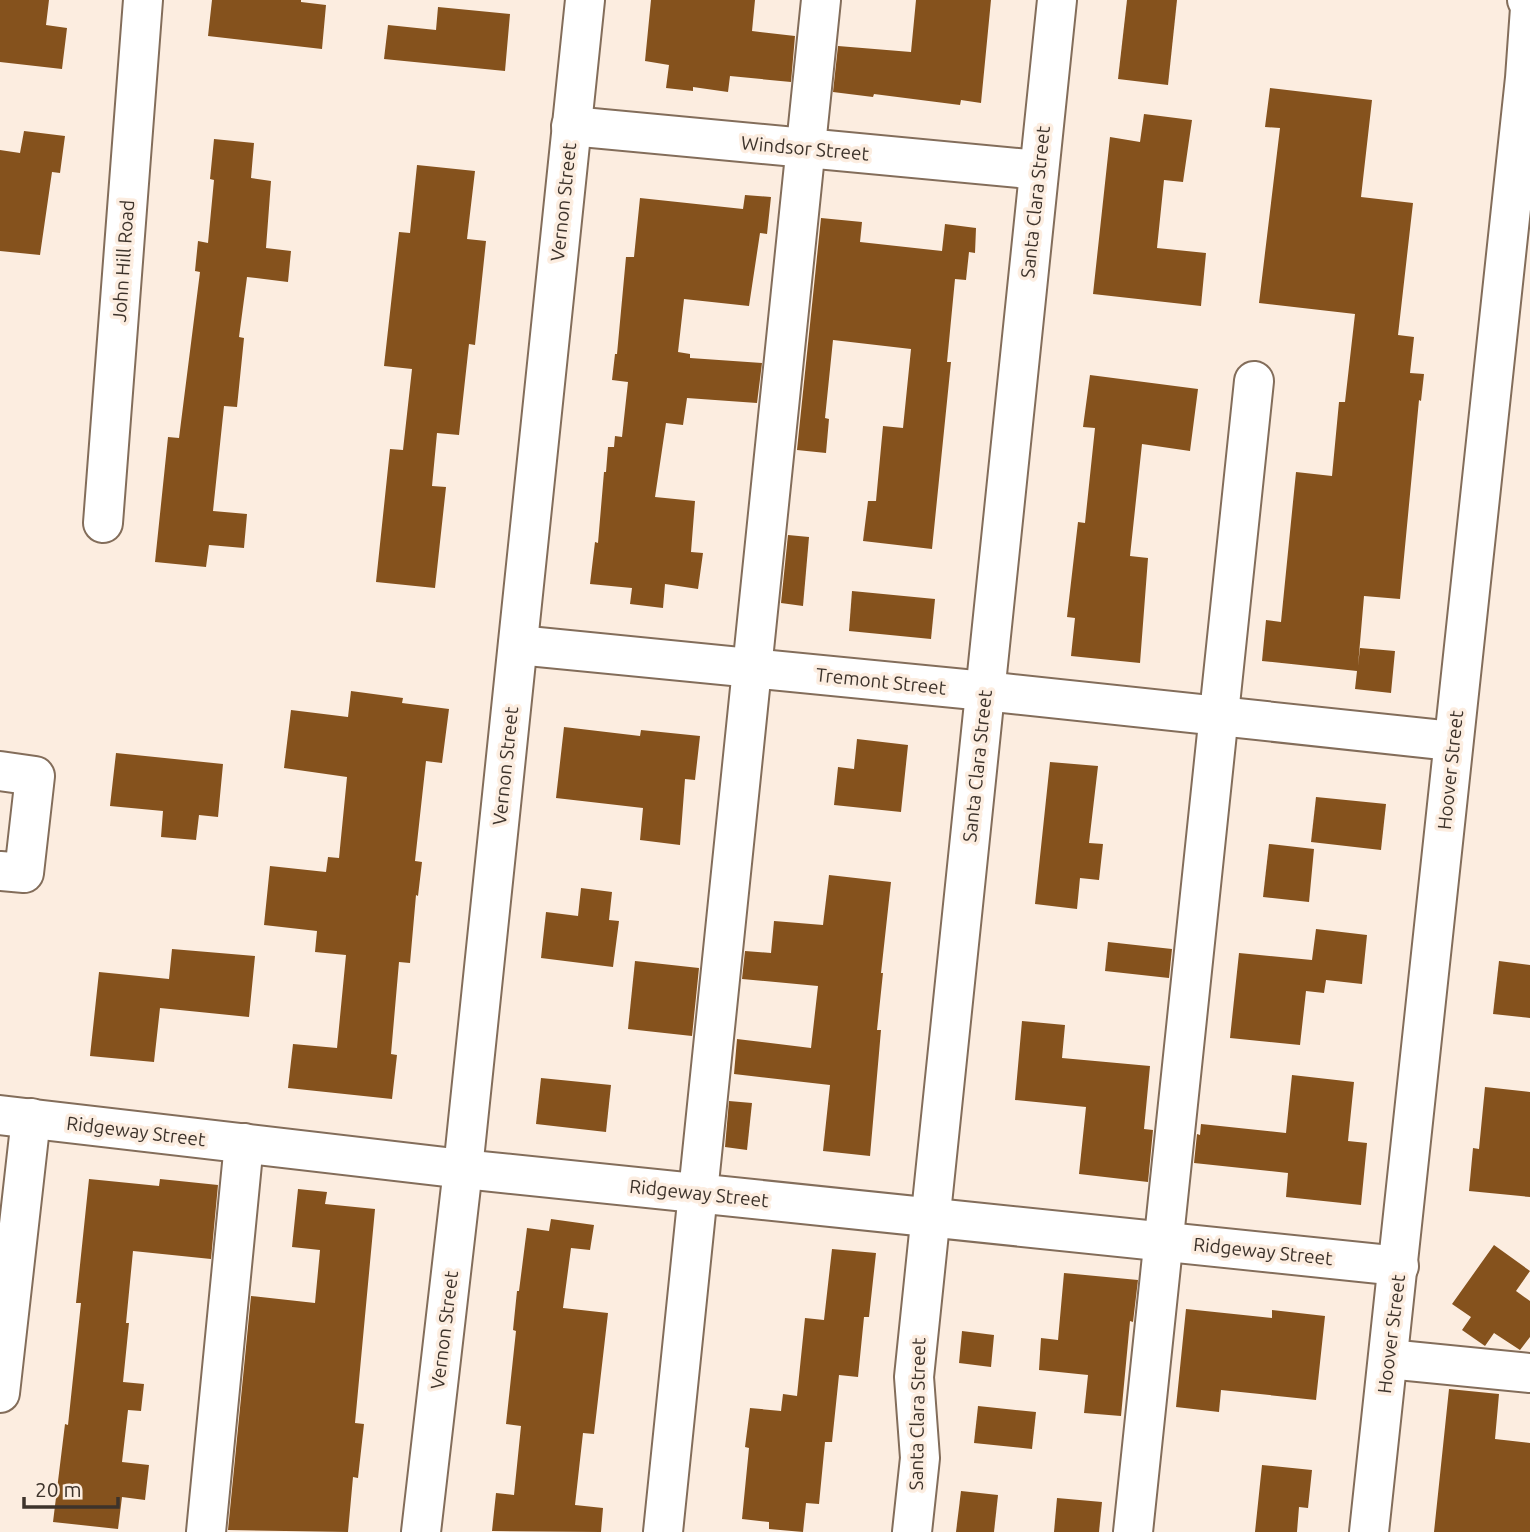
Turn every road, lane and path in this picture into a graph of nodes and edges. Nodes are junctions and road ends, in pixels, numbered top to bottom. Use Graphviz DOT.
graph roads {
  1 [pos="143,0"];
  2 [pos="585,0"];
  3 [pos="821,0"];
  4 [pos="1057,0"];
  5 [pos="1527,0"];
  6 [pos="1530,6"];
  7 [pos="571,126"];
  8 [pos="804,148"];
  9 [pos="1039,170"];
  10 [pos="1254,381"];
  11 [pos="103,523"];
  12 [pos="517,645"];
  13 [pos="751,667"];
  14 [pos="985,691"];
  15 [pos="1218,716"];
  16 [pos="1452,741"];
  17 [pos="0,771"];
  18 [pos="0,871"];
  19 [pos="15,1116"];
  20 [pos="244,1143"];
  21 [pos="463,1168"];
  22 [pos="696,1193"];
  23 [pos="930,1218"];
  24 [pos="1164,1241"];
  25 [pos="1399,1266"];
  26 [pos="1388,1359"];
  27 [pos="1530,1373"];
  28 [pos="0,1393"];
  29 [pos="206,1532"];
  30 [pos="421,1532"];
  31 [pos="663,1532"];
  32 [pos="912,1532"];
  33 [pos="1133,1532"];
  34 [pos="1369,1532"];
  1 -- 11 [label="street, John Hill Road"];
  2 -- 7 [label="street, Vernon Street"];
  3 -- 8 [label="street"];
  4 -- 9 [label="street, Santa Clara Street"];
  5 -- 6 [label="street"];
  6 -- 16 [label="street, Hoover Street"];
  7 -- 8 [label="street, Windsor Street"];
  7 -- 12 [label="street, Vernon Street"];
  8 -- 9 [label="street, Windsor Street"];
  8 -- 13 [label="street"];
  9 -- 14 [label="street, Santa Clara Street"];
  10 -- 15 [label="street"];
  12 -- 13 [label="street, Tremont Street"];
  12 -- 21 [label="street, Vernon Street"];
  13 -- 14 [label="street, Tremont Street"];
  13 -- 22 [label="street"];
  14 -- 15 [label="street, Tremont Street"];
  14 -- 23 [label="street, Santa Clara Street"];
  15 -- 16 [label="street, Tremont Street"];
  15 -- 24 [label="street"];
  16 -- 25 [label="street, Hoover Street"];
  17 -- 18 [label="street"];
  19 -- 20 [label="street, Ridgeway Street"];
  19 -- 28 [label="street"];
  20 -- 21 [label="street, Ridgeway Street"];
  20 -- 29 [label="street"];
  21 -- 22 [label="street, Ridgeway Street"];
  21 -- 30 [label="street, Vernon Street"];
  22 -- 23 [label="street, Ridgeway Street"];
  22 -- 31 [label="street"];
  23 -- 24 [label="street, Ridgeway Street"];
  23 -- 32 [label="street, Santa Clara Street"];
  24 -- 25 [label="street, Ridgeway Street"];
  24 -- 33 [label="street"];
  25 -- 26 [label="street, Hoover Street"];
  26 -- 27 [label="street"];
  26 -- 34 [label="street, Hoover Street"];
}
